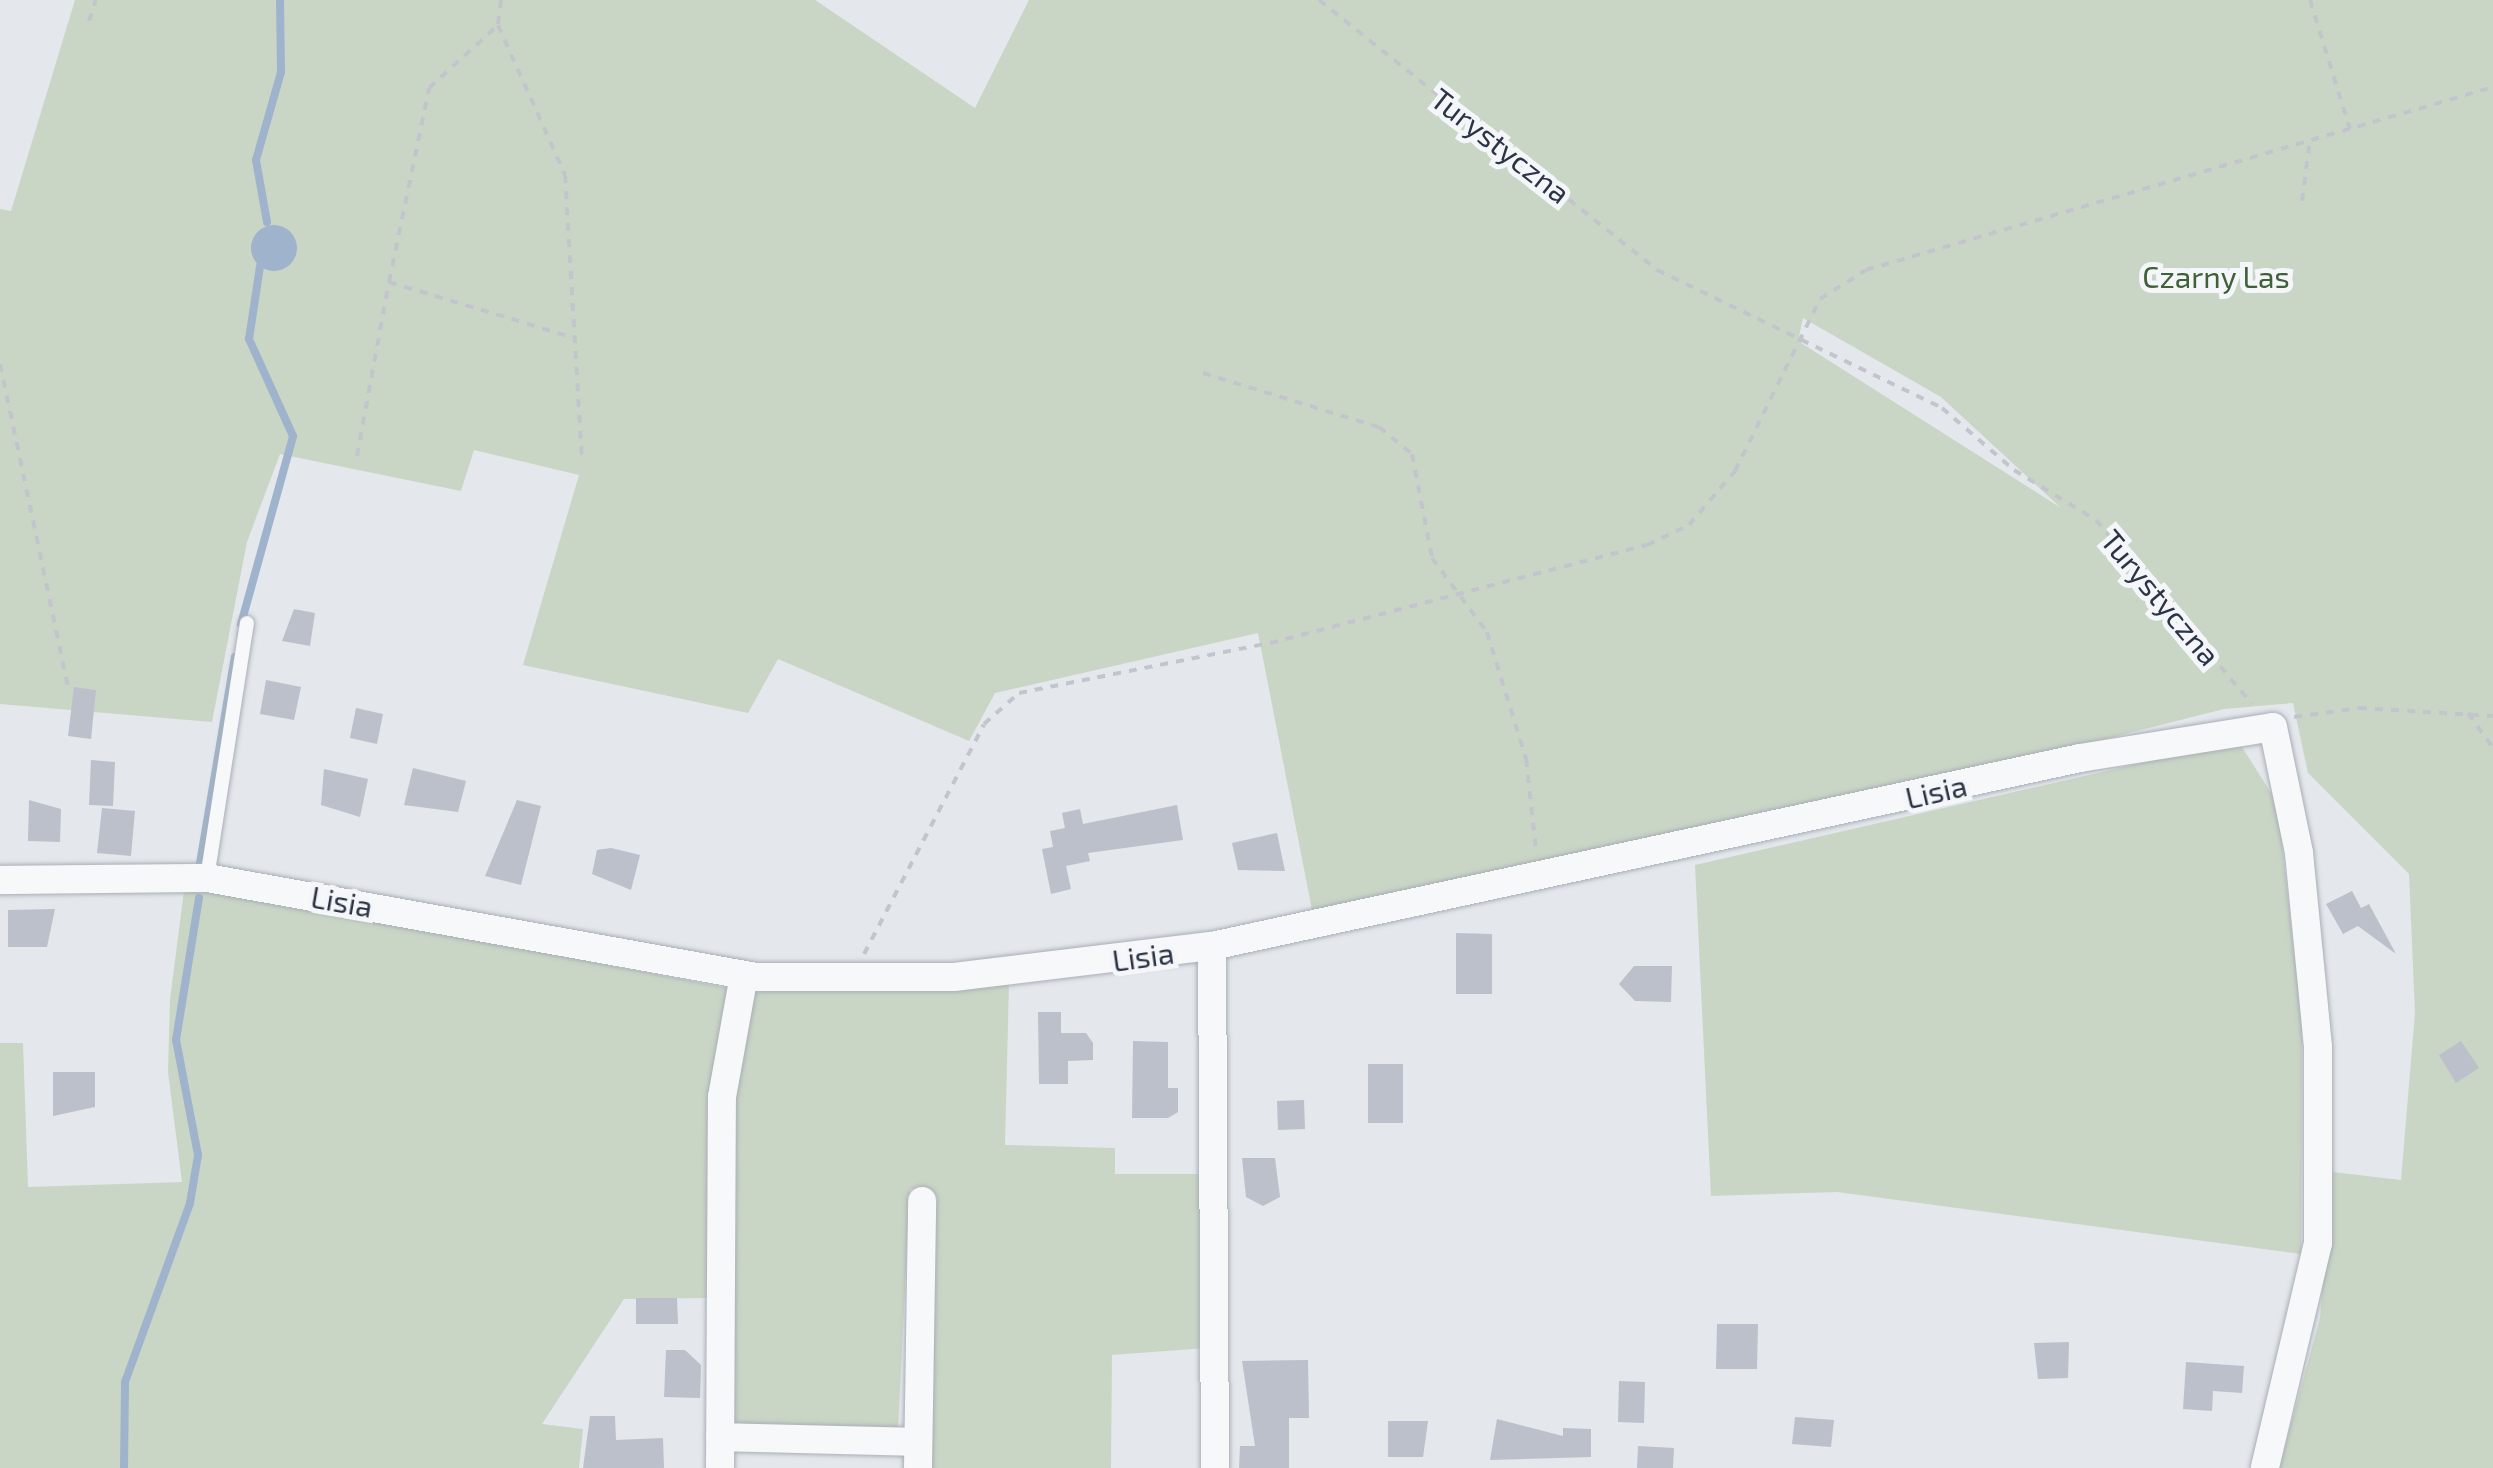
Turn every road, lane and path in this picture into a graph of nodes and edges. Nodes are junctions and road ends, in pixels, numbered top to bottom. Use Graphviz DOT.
graph roads {
  1 [pos="96,0"];
  2 [pos="502,0"];
  3 [pos="1319,0"];
  4 [pos="2310,0"];
  5 [pos="90,21"];
  6 [pos="498,25"];
  7 [pos="2493,88"];
  8 [pos="2350,129"];
  9 [pos="2310,140"];
  10 [pos="2302,201"];
  11 [pos="389,282"];
  12 [pos="575,338"];
  13 [pos="1804,338"];
  14 [pos="0,364"];
  15 [pos="1203,372"];
  16 [pos="357,456"];
  17 [pos="582,459"];
  18 [pos="1450,593"];
  19 [pos="247,623"];
  20 [pos="69,691"];
  21 [pos="2468,714"];
  22 [pos="2493,716"];
  23 [pos="2273,728"];
  24 [pos="2493,748"];
  25 [pos="207,878"];
  26 [pos="1540,878"];
  27 [pos="0,880"];
  28 [pos="1212,946"];
  29 [pos="744,974"];
  30 [pos="850,980"];
  31 [pos="922,1201"];
  32 [pos="720,1437"];
  33 [pos="918,1455"];
  34 [pos="720,1468"];
  35 [pos="1215,1468"];
  36 [pos="2264,1468"];
  1 -- 5 [label="path"];
  2 -- 6 [label="path"];
  3 -- 13 [label="path, Turystyczna"];
  4 -- 8 [label="path"];
  6 -- 11 [label="path"];
  6 -- 12 [label="path"];
  7 -- 8 [label="path"];
  8 -- 9 [label="path"];
  9 -- 10 [label="path"];
  9 -- 13 [label="path"];
  11 -- 12 [label="path"];
  11 -- 16 [label="path"];
  12 -- 17 [label="path"];
  13 -- 18 [label="path"];
  13 -- 23 [label="path, Turystyczna"];
  14 -- 20 [label="path"];
  15 -- 18 [label="path"];
  18 -- 26 [label="path"];
  18 -- 30 [label="path"];
  19 -- 25 [label="lane"];
  21 -- 22 [label="path"];
  21 -- 23 [label="path"];
  21 -- 24 [label="path"];
  23 -- 26 [label="street, Lisia"];
  23 -- 36 [label="street"];
  25 -- 27 [label="street, Lisia"];
  25 -- 29 [label="street, Lisia"];
  26 -- 28 [label="street, Lisia"];
  28 -- 30 [label="street, Lisia"];
  28 -- 35 [label="street"];
  29 -- 30 [label="street, Lisia"];
  29 -- 32 [label="street"];
  31 -- 33 [label="street"];
  32 -- 33 [label="street"];
  32 -- 34 [label="street"];
}
